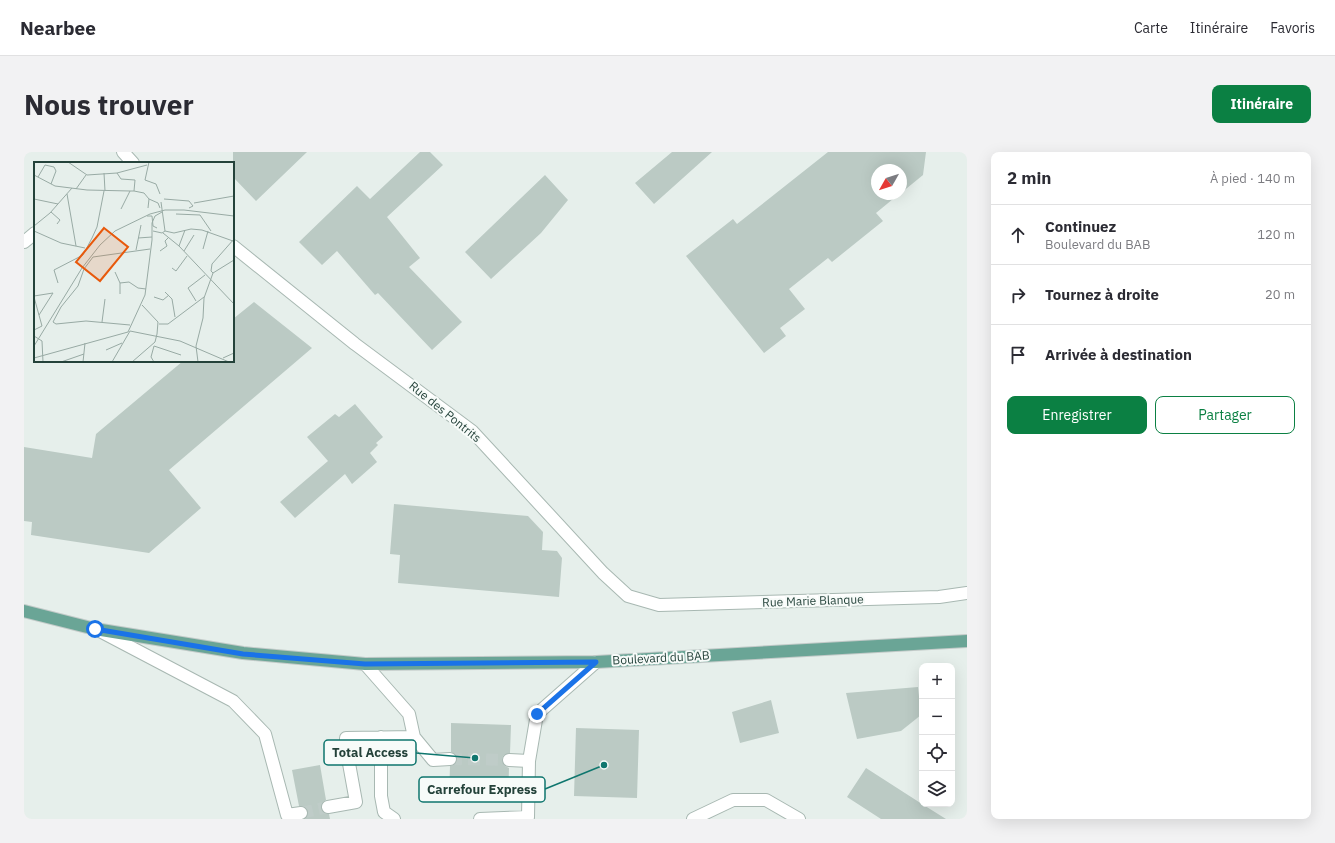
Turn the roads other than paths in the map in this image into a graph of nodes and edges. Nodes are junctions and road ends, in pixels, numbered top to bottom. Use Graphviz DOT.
graph roads {
  1 [pos="34,234"];
  2 [pos="24,242"];
  3 [pos="234,247"];
  4 [pos="967,593"];
  5 [pos="659,605"];
  6 [pos="24,611"];
  7 [pos="95,629"];
  8 [pos="967,641"];
  9 [pos="596,662"];
  10 [pos="365,664"];
  11 [pos="381,737"];
  12 [pos="414,737"];
  13 [pos="450,759"];
  14 [pos="509,760"];
  15 [pos="529,761"];
  16 [pos="328,807"];
  17 [pos="301,813"];
  18 [pos="394,819"];
  19 [pos="480,819"];
  20 [pos="693,819"];
  21 [pos="799,819"];
  1 -- 2 [label="street"];
  3 -- 5 [label="street, Rue des Pontrits"];
  4 -- 5 [label="street, Rue Marie Blanque"];
  6 -- 7 [label="main road, Boulevard du BAB"];
  7 -- 10 [label="main road, Boulevard du BAB"];
  7 -- 17 [label="street"];
  8 -- 9 [label="main road, Boulevard du BAB"];
  9 -- 10 [label="main road, Boulevard du BAB"];
  9 -- 15 [label="street"];
  10 -- 12 [label="street"];
  11 -- 12 [label="street"];
  11 -- 16 [label="street"];
  11 -- 18 [label="street"];
  12 -- 13 [label="street"];
  14 -- 15 [label="street"];
  15 -- 19 [label="street"];
  20 -- 21 [label="street"];
}
